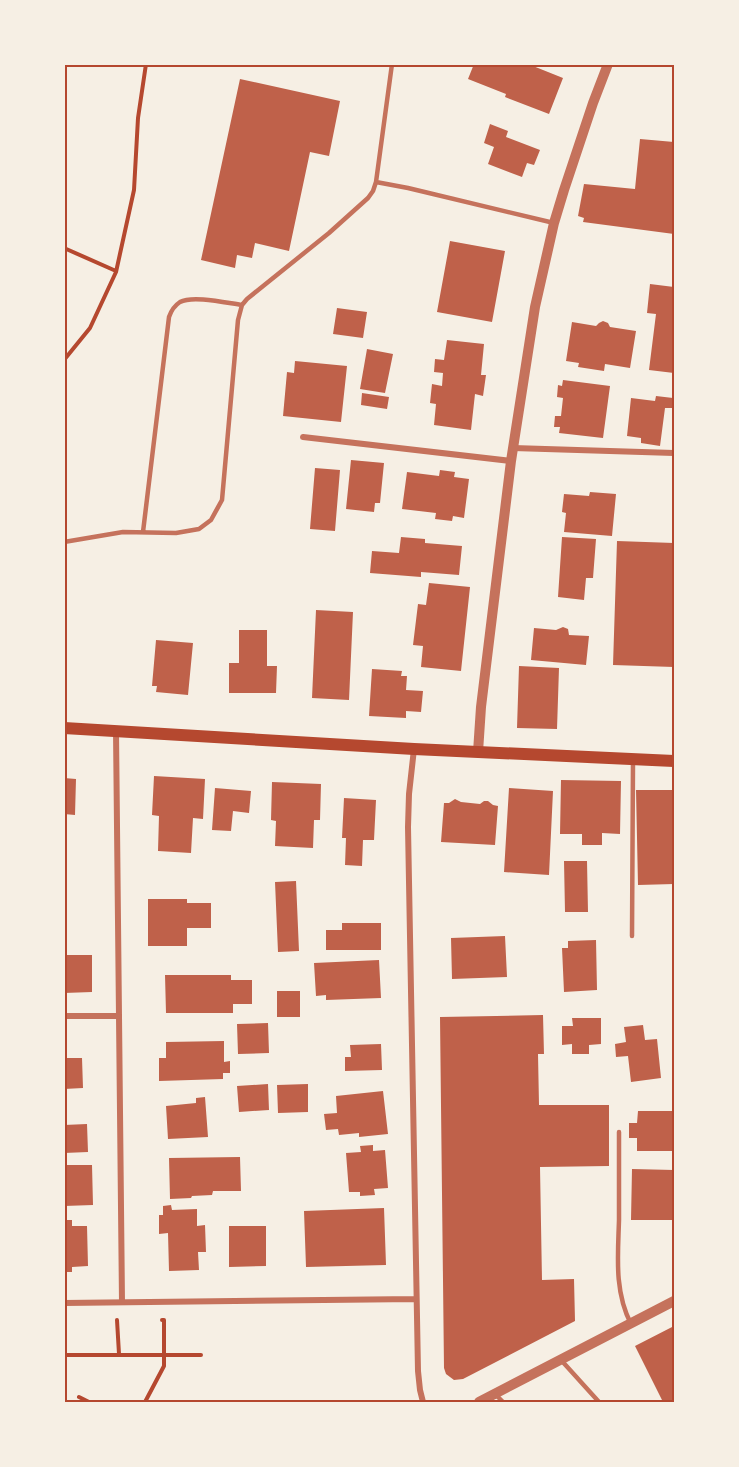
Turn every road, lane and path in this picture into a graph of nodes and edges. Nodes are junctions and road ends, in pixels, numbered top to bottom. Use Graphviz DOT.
graph roads {
  1 [pos="146,64"];
  2 [pos="392,64"];
  3 [pos="608,64"];
  4 [pos="376,182"];
  5 [pos="554,223"];
  6 [pos="64,248"];
  7 [pos="116,272"];
  8 [pos="242,305"];
  9 [pos="64,360"];
  10 [pos="303,437"];
  11 [pos="513,448"];
  12 [pos="675,453"];
  13 [pos="511,461"];
  14 [pos="143,532"];
  15 [pos="64,542"];
  16 [pos="64,728"];
  17 [pos="116,731"];
  18 [pos="414,750"];
  19 [pos="478,752"];
  20 [pos="633,759"];
  21 [pos="675,761"];
  22 [pos="632,936"];
  23 [pos="64,1016"];
  24 [pos="119,1016"];
  25 [pos="619,1132"];
  26 [pos="416,1299"];
  27 [pos="675,1301"];
  28 [pos="122,1302"];
  29 [pos="64,1303"];
  30 [pos="111,1320"];
  31 [pos="155,1320"];
  32 [pos="631,1324"];
  33 [pos="119,1354"];
  34 [pos="201,1354"];
  35 [pos="64,1355"];
  36 [pos="165,1355"];
  37 [pos="561,1360"];
  38 [pos="79,1397"];
  39 [pos="499,1398"];
  40 [pos="89,1402"];
  41 [pos="145,1402"];
  42 [pos="423,1402"];
  43 [pos="478,1402"];
  44 [pos="598,1402"];
  1 -- 7 [label="path"];
  2 -- 4 [label="lane"];
  3 -- 5 [label="street"];
  4 -- 5 [label="lane"];
  4 -- 8 [label="lane"];
  5 -- 11 [label="street"];
  6 -- 7 [label="path"];
  7 -- 9 [label="path"];
  8 -- 14 [label="lane"];
  8 -- 14 [label="lane"];
  10 -- 13 [label="street"];
  11 -- 12 [label="street"];
  11 -- 13 [label="street"];
  13 -- 19 [label="street"];
  14 -- 15 [label="lane"];
  16 -- 17 [label="main road"];
  17 -- 18 [label="main road"];
  17 -- 24 [label="street"];
  18 -- 19 [label="main road"];
  18 -- 26 [label="street"];
  19 -- 20 [label="main road"];
  20 -- 21 [label="main road"];
  20 -- 22 [label="lane"];
  23 -- 24 [label="street"];
  24 -- 28 [label="street"];
  25 -- 32 [label="lane"];
  26 -- 28 [label="street"];
  26 -- 42 [label="street"];
  27 -- 32 [label="street"];
  28 -- 29 [label="street"];
  30 -- 33 [label="path"];
  31 -- 36 [label="path"];
  32 -- 37 [label="street"];
  33 -- 35 [label="path"];
  33 -- 36 [label="path"];
  34 -- 36 [label="path"];
  36 -- 41 [label="path"];
  37 -- 39 [label="street"];
  37 -- 44 [label="lane"];
  38 -- 40 [label="path"];
  39 -- 43 [label="street"];
}
